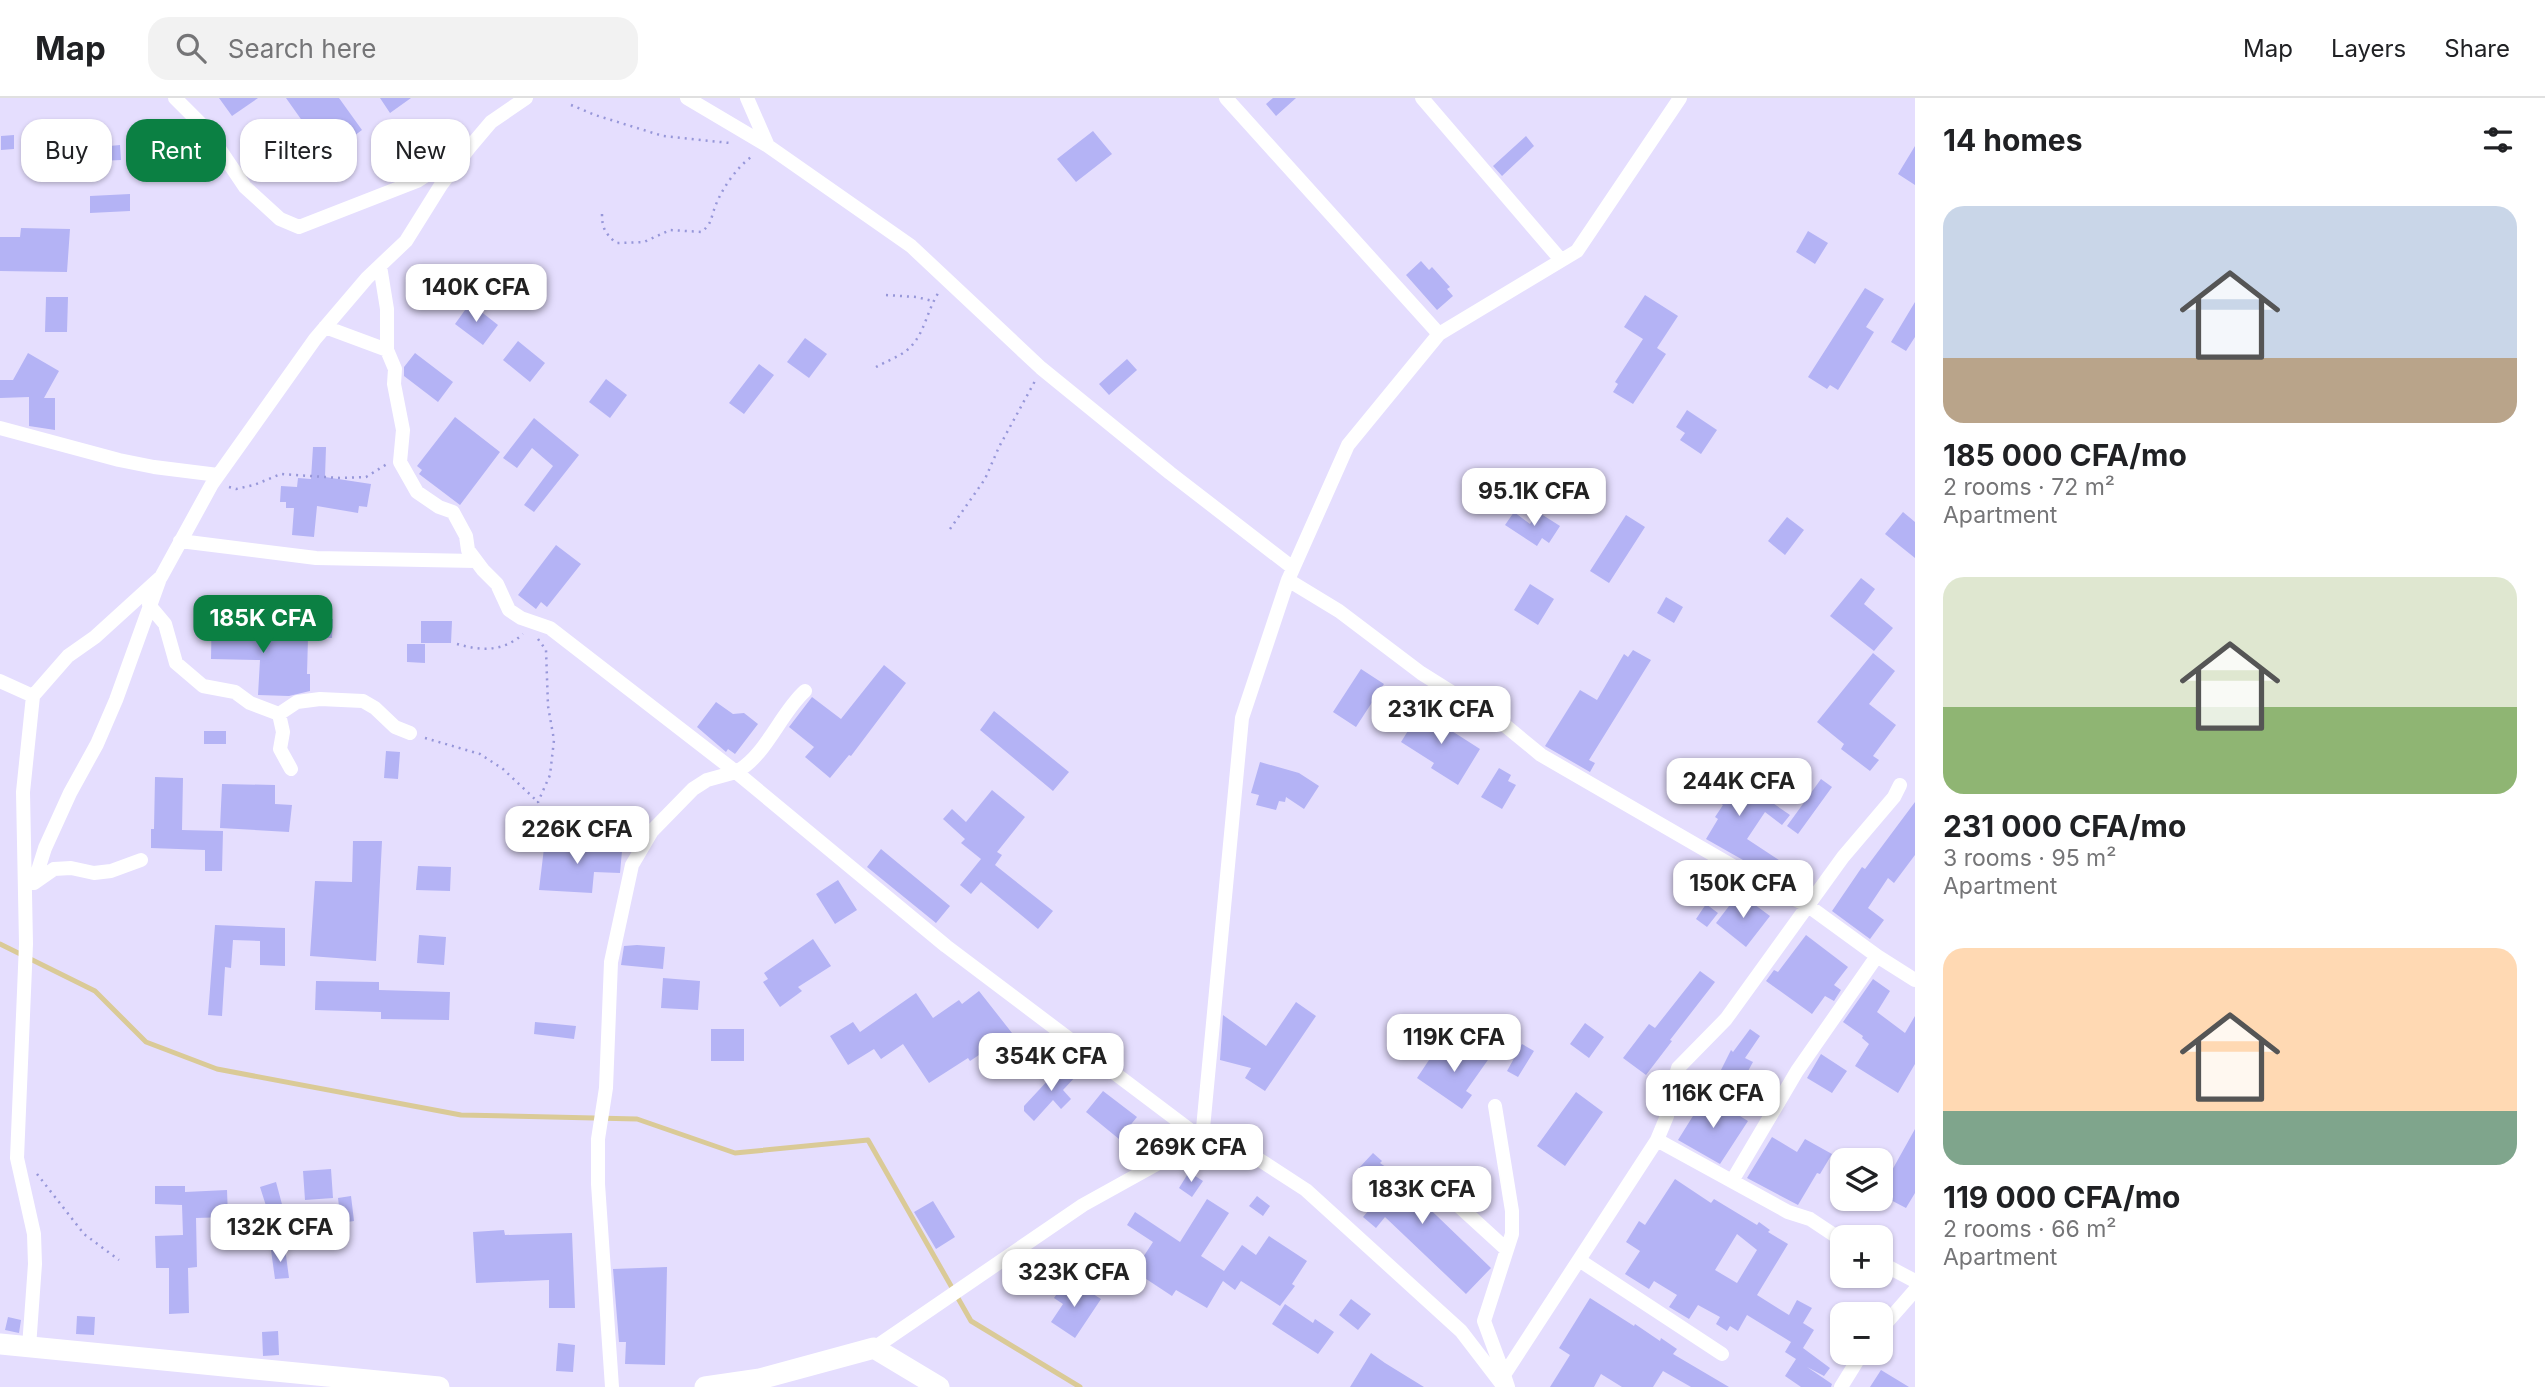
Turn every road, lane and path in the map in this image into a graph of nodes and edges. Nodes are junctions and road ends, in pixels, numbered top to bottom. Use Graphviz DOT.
graph roads {
  1 [pos="175,98"];
  2 [pos="526,98"];
  3 [pos="687,98"];
  4 [pos="747,98"];
  5 [pos="1226,98"];
  6 [pos="1422,98"];
  7 [pos="1680,98"];
  8 [pos="571,104"];
  9 [pos="734,143"];
  10 [pos="470,146"];
  11 [pos="768,146"];
  12 [pos="414,182"];
  13 [pos="445,182"];
  14 [pos="602,214"];
  15 [pos="1561,260"];
  16 [pos="380,266"];
  17 [pos="947,281"];
  18 [pos="886,295"];
  19 [pos="933,301"];
  20 [pos="325,327"];
  21 [pos="1439,334"];
  22 [pos="387,350"];
  23 [pos="876,367"];
  24 [pos="1041,368"];
  25 [pos="0,428"];
  26 [pos="400,462"];
  27 [pos="215,479"];
  28 [pos="950,529"];
  29 [pos="180,541"];
  30 [pos="476,561"];
  31 [pos="1291,574"];
  32 [pos="161,577"];
  33 [pos="149,605"];
  34 [pos="533,623"];
  35 [pos="457,644"];
  36 [pos="0,681"];
  37 [pos="805,691"];
  38 [pos="33,696"];
  39 [pos="279,715"];
  40 [pos="410,733"];
  41 [pos="292,769"];
  42 [pos="736,772"];
  43 [pos="1900,785"];
  44 [pos="538,803"];
  45 [pos="642,846"];
  46 [pos="141,860"];
  47 [pos="29,886"];
  48 [pos="1807,905"];
  49 [pos="1877,957"];
  50 [pos="1915,980"];
  51 [pos="1495,1106"];
  52 [pos="1202,1139"];
  53 [pos="1657,1140"];
  54 [pos="17,1158"];
  55 [pos="1426,1176"];
  56 [pos="1732,1181"];
  57 [pos="1830,1232"];
  58 [pos="1506,1249"];
  59 [pos="119,1260"];
  60 [pos="1579,1260"];
  61 [pos="1893,1269"];
  62 [pos="1915,1280"];
  63 [pos="1915,1290"];
  64 [pos="1893,1315"];
  65 [pos="0,1345"];
  66 [pos="29,1347"];
  67 [pos="874,1349"];
  68 [pos="1722,1354"];
  69 [pos="1855,1365"];
  70 [pos="759,1383"];
  71 [pos="1506,1383"];
  72 [pos="439,1387"];
  73 [pos="612,1387"];
  74 [pos="705,1387"];
  75 [pos="939,1387"];
  76 [pos="1841,1387"];
  1 -- 12 [label="street"];
  2 -- 10 [label="street"];
  3 -- 11 [label="street"];
  4 -- 11 [label="street"];
  5 -- 21 [label="street"];
  6 -- 15 [label="street"];
  7 -- 15 [label="street"];
  8 -- 9 [label="path"];
  11 -- 14 [label="path"];
  11 -- 17 [label="street"];
  13 -- 16 [label="street"];
  15 -- 21 [label="street"];
  16 -- 20 [label="street"];
  16 -- 22 [label="street"];
  17 -- 19 [label="path"];
  17 -- 24 [label="street"];
  18 -- 19 [label="path"];
  19 -- 23 [label="path"];
  20 -- 22 [label="street"];
  20 -- 27 [label="street"];
  21 -- 31 [label="street"];
  22 -- 26 [label="street"];
  24 -- 28 [label="path"];
  24 -- 31 [label="street"];
  25 -- 27 [label="street"];
  26 -- 27 [label="path"];
  26 -- 30 [label="street"];
  27 -- 29 [label="street"];
  29 -- 30 [label="street"];
  29 -- 32 [label="street"];
  30 -- 34 [label="street"];
  31 -- 48 [label="street"];
  31 -- 52 [label="street"];
  32 -- 33 [label="street"];
  32 -- 38 [label="street"];
  33 -- 39 [label="street"];
  33 -- 47 [label="street"];
  34 -- 35 [label="path"];
  34 -- 42 [label="street"];
  34 -- 44 [label="path"];
  36 -- 38 [label="street"];
  37 -- 42 [label="street"];
  38 -- 47 [label="street"];
  39 -- 40 [label="street"];
  39 -- 41 [label="street"];
  40 -- 44 [label="path"];
  42 -- 45 [label="street"];
  42 -- 52 [label="street"];
  43 -- 48 [label="street"];
  44 -- 45 [label="path"];
  45 -- 73 [label="street"];
  46 -- 47 [label="street"];
  47 -- 54 [label="street"];
  48 -- 49 [label="street"];
  48 -- 53 [label="street"];
  49 -- 50 [label="street"];
  49 -- 56 [label="street"];
  51 -- 58 [label="street"];
  52 -- 67 [label="street"];
  52 -- 71 [label="street"];
  53 -- 56 [label="street"];
  53 -- 60 [label="street"];
  54 -- 59 [label="path"];
  54 -- 66 [label="street"];
  55 -- 58 [label="street"];
  56 -- 57 [label="street"];
  58 -- 71 [label="street"];
  60 -- 68 [label="street"];
  60 -- 71 [label="street"];
  61 -- 62 [label="street"];
  63 -- 64 [label="street"];
  65 -- 66 [label="main road"];
  66 -- 72 [label="main road"];
  67 -- 70 [label="main road"];
  67 -- 75 [label="main road"];
  69 -- 76 [label="street"];
  70 -- 74 [label="main road"];
}
